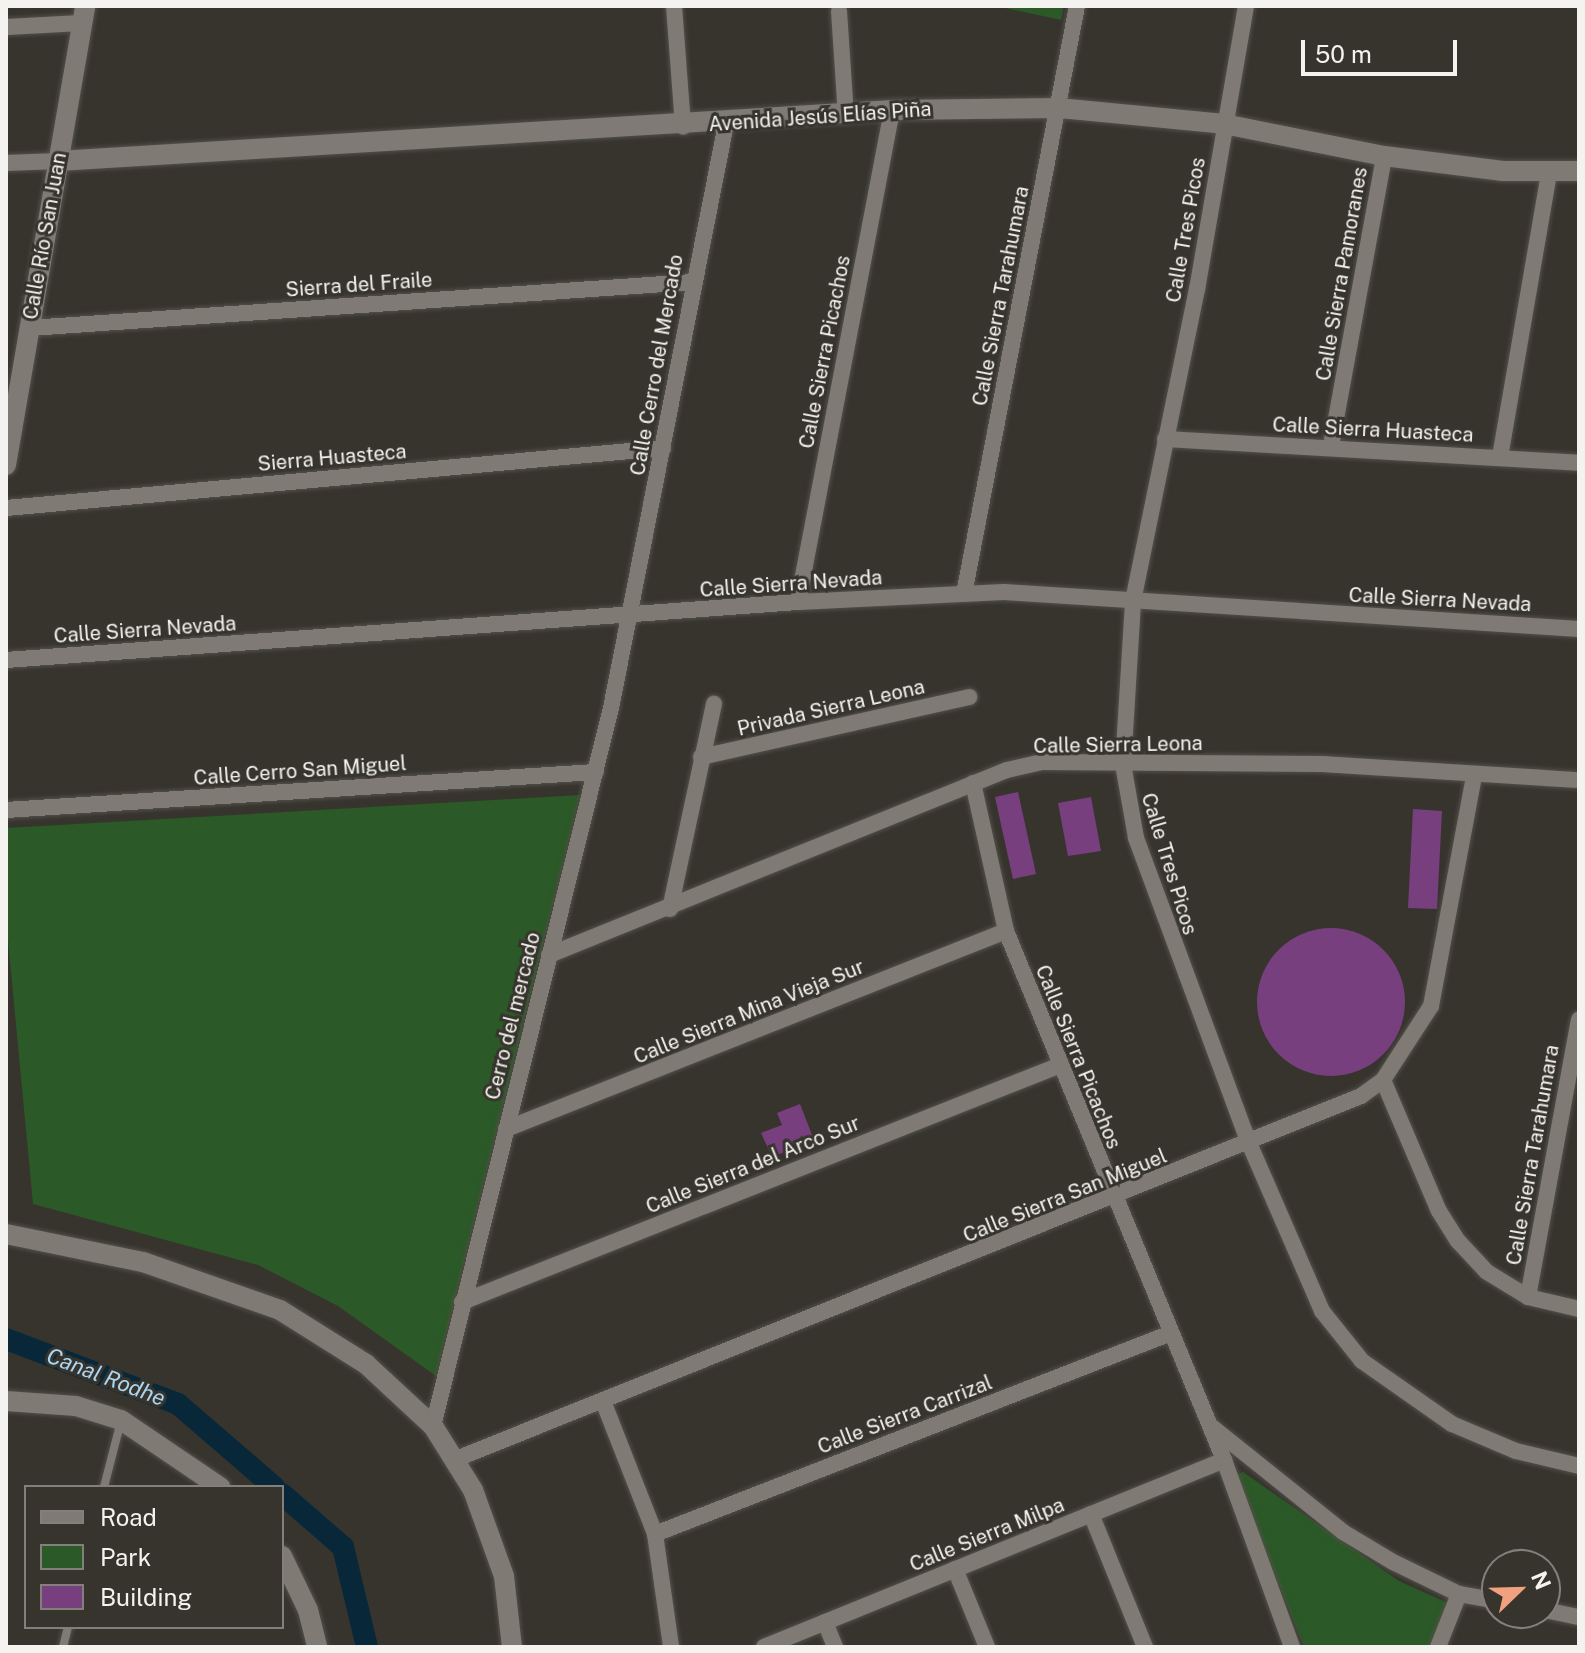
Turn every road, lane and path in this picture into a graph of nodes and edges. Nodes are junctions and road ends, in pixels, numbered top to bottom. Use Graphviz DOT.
graph roads {
  1 [pos="674,6"];
  2 [pos="1077,6"];
  3 [pos="1246,6"];
  4 [pos="839,11"];
  5 [pos="83,14"];
  6 [pos="6,27"];
  7 [pos="1059,108"];
  8 [pos="892,110"];
  9 [pos="846,116"];
  10 [pos="726,124"];
  11 [pos="1224,124"];
  12 [pos="683,127"];
  13 [pos="1384,156"];
  14 [pos="58,161"];
  15 [pos="6,163"];
  16 [pos="1579,171"];
  17 [pos="1549,172"];
  18 [pos="692,282"];
  19 [pos="30,328"];
  20 [pos="1165,439"];
  21 [pos="1331,446"];
  22 [pos="663,448"];
  23 [pos="1500,457"];
  24 [pos="1579,463"];
  25 [pos="6,465"];
  26 [pos="6,508"];
  27 [pos="964,594"];
  28 [pos="798,602"];
  29 [pos="1133,602"];
  30 [pos="631,615"];
  31 [pos="1579,629"];
  32 [pos="6,660"];
  33 [pos="969,697"];
  34 [pos="714,704"];
  35 [pos="701,757"];
  36 [pos="1123,764"];
  37 [pos="596,772"];
  38 [pos="1474,776"];
  39 [pos="1579,780"];
  40 [pos="973,783"];
  41 [pos="6,810"];
  42 [pos="670,909"];
  43 [pos="1006,931"];
  44 [pos="549,955"];
  45 [pos="1579,1020"];
  46 [pos="1058,1066"];
  47 [pos="1383,1080"];
  48 [pos="506,1129"];
  49 [pos="1249,1143"];
  50 [pos="1114,1199"];
  51 [pos="6,1234"];
  52 [pos="1528,1297"];
  53 [pos="462,1302"];
  54 [pos="1579,1309"];
  55 [pos="1171,1333"];
  56 [pos="6,1401"];
  57 [pos="603,1401"];
  58 [pos="121,1420"];
  59 [pos="433,1426"];
  60 [pos="1210,1426"];
  61 [pos="456,1459"];
  62 [pos="1224,1460"];
  63 [pos="1579,1466"];
  64 [pos="105,1485"];
  65 [pos="217,1485"];
  66 [pos="1091,1514"];
  67 [pos="655,1534"];
  68 [pos="284,1560"];
  69 [pos="955,1569"];
  70 [pos="1459,1594"];
  71 [pos="1481,1598"];
  72 [pos="825,1622"];
  73 [pos="317,1647"];
  74 [pos="512,1647"];
  75 [pos="671,1647"];
  76 [pos="764,1647"];
  77 [pos="835,1647"];
  78 [pos="987,1647"];
  79 [pos="1145,1647"];
  80 [pos="1292,1647"];
  81 [pos="1438,1647"];
  1 -- 12 [label="street"];
  2 -- 7 [label="street, Calle Sierra Tarahumara"];
  3 -- 11 [label="street, Calle Tres Picos"];
  4 -- 9 [label="street"];
  5 -- 6 [label="street"];
  5 -- 14 [label="street, Calle Río San Juan"];
  7 -- 8 [label="street, Avenida Jesús Elías Piña"];
  7 -- 11 [label="street, Avenida Jesús Elías Piña"];
  7 -- 27 [label="street, Calle Sierra Tarahumara"];
  8 -- 9 [label="street, Avenida Jesús Elías Piña"];
  8 -- 28 [label="street, Calle Sierra Picachos"];
  9 -- 10 [label="street, Avenida Jesús Elías Piña"];
  10 -- 12 [label="street, Avenida Jesús Elías Piña"];
  10 -- 18 [label="street, Calle Cerro del Mercado"];
  11 -- 13 [label="street, Avenida Jesús Elías Piña"];
  11 -- 20 [label="street, Calle Tres Picos"];
  12 -- 14 [label="street, Avenida Jesús Elías Piña"];
  13 -- 17 [label="street, Avenida Jesús Elías Piña"];
  13 -- 21 [label="street, Calle Sierra Pamoranes"];
  14 -- 15 [label="street"];
  14 -- 19 [label="street, Calle Río San Juan"];
  16 -- 17 [label="street, Avenida Jesús Elías Piña"];
  17 -- 23 [label="street"];
  18 -- 19 [label="street, Sierra del Fraile"];
  18 -- 22 [label="street, Calle Cerro del Mercado"];
  19 -- 25 [label="street, Calle Río San Juan"];
  20 -- 21 [label="street, Calle Sierra Huasteca"];
  20 -- 29 [label="street, Calle Tres Picos"];
  21 -- 23 [label="street, Calle Sierra Huasteca"];
  22 -- 26 [label="street, Sierra Huasteca"];
  22 -- 30 [label="street, Calle Cerro del Mercado"];
  23 -- 24 [label="street, Calle Sierra Huasteca"];
  27 -- 28 [label="street, Calle Sierra Nevada"];
  27 -- 29 [label="street, Calle Sierra Nevada"];
  28 -- 30 [label="street, Calle Sierra Nevada"];
  29 -- 31 [label="street, Calle Sierra Nevada"];
  29 -- 36 [label="street, Calle Tres Picos"];
  30 -- 32 [label="street, Calle Sierra Nevada"];
  30 -- 37 [label="street, Cerro del mercado"];
  33 -- 35 [label="street, Privada Sierra Leona"];
  34 -- 35 [label="street, Privada Sierra Leona"];
  35 -- 42 [label="street, Privada Sierra Leona"];
  36 -- 38 [label="street, Calle Sierra Leona"];
  36 -- 40 [label="street, Calle Sierra Leona"];
  36 -- 49 [label="street, Calle Tres Picos"];
  37 -- 41 [label="street, Calle Cerro San Miguel"];
  37 -- 44 [label="street, Cerro del mercado"];
  38 -- 39 [label="street, Calle Sierra Leona"];
  38 -- 47 [label="street, Calle Sierra San Miguel"];
  40 -- 42 [label="street, Calle Sierra Leona"];
  40 -- 43 [label="street, Calle Sierra Picachos"];
  42 -- 44 [label="street, Calle Sierra Leona"];
  43 -- 46 [label="street, Calle Sierra Picachos"];
  43 -- 48 [label="street, Calle Sierra Mina Vieja Sur"];
  44 -- 48 [label="street, Cerro del mercado"];
  45 -- 52 [label="street, Calle Sierra Tarahumara"];
  46 -- 50 [label="street, Calle Sierra Picachos"];
  46 -- 53 [label="street, Calle Sierra del Arco Sur"];
  47 -- 49 [label="street, Calle Sierra San Miguel"];
  47 -- 52 [label="street"];
  48 -- 53 [label="street, Cerro del mercado"];
  49 -- 50 [label="street, Calle Sierra San Miguel"];
  49 -- 63 [label="street, Calle Tres Picos"];
  50 -- 55 [label="street, Calle Sierra Picachos"];
  50 -- 57 [label="street, Calle Sierra San Miguel"];
  51 -- 59 [label="street"];
  52 -- 54 [label="street"];
  53 -- 59 [label="street, Cerro del mercado"];
  55 -- 60 [label="street, Calle Sierra Picachos"];
  55 -- 67 [label="street, Calle Sierra Carrizal"];
  56 -- 58 [label="street"];
  57 -- 61 [label="street, Calle Sierra San Miguel"];
  57 -- 67 [label="street"];
  58 -- 64 [label="lane"];
  58 -- 65 [label="street"];
  59 -- 61 [label="street"];
  60 -- 62 [label="street, Calle Sierra Picachos"];
  60 -- 70 [label="street, Calle Sierra Picachos"];
  61 -- 74 [label="street"];
  62 -- 66 [label="street, Calle Sierra Milpa"];
  62 -- 80 [label="street, Calle Sierra Picachos"];
  66 -- 69 [label="street, Calle Sierra Milpa"];
  66 -- 79 [label="street"];
  67 -- 75 [label="street"];
  68 -- 73 [label="street"];
  69 -- 72 [label="street, Calle Sierra Milpa"];
  69 -- 78 [label="street"];
  70 -- 71 [label="street, Calle Sierra Picachos"];
  70 -- 81 [label="street"];
  72 -- 76 [label="street, Calle Sierra Milpa"];
  72 -- 77 [label="street"];
}
